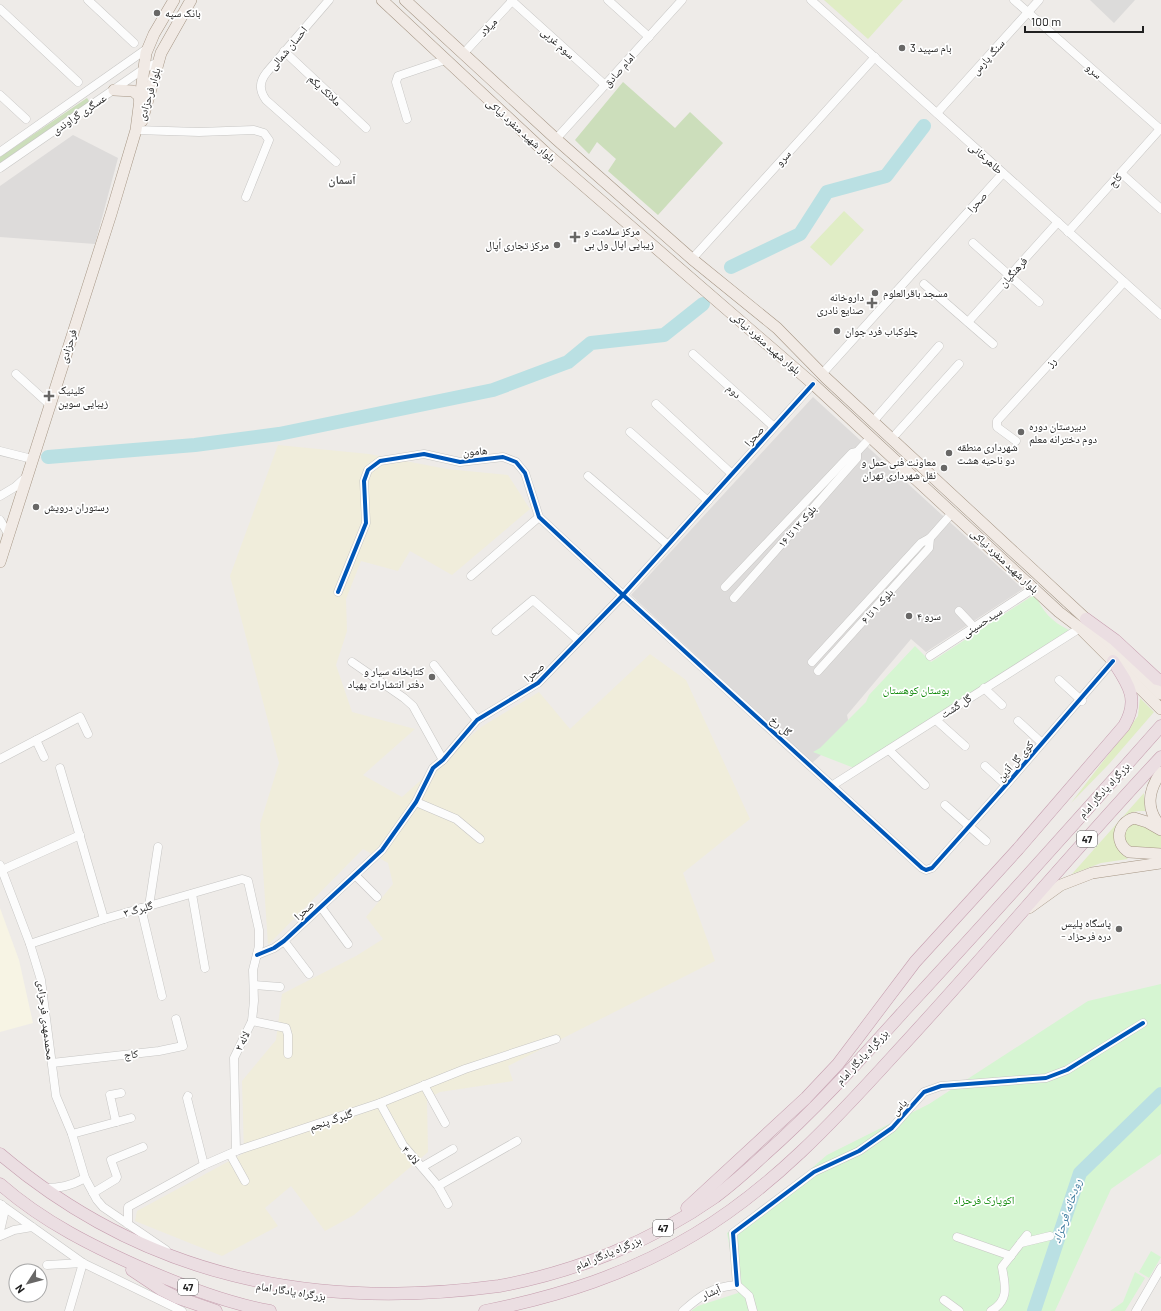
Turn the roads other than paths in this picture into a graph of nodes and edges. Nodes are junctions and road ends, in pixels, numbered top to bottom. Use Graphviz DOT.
graph roads {
  1 [pos="88,0"];
  2 [pos="174,0"];
  3 [pos="191,0"];
  4 [pos="329,0"];
  5 [pos="382,0"];
  6 [pos="405,0"];
  7 [pos="512,0"];
  8 [pos="608,0"];
  9 [pos="682,0"];
  10 [pos="811,0"];
  11 [pos="1014,0"];
  12 [pos="1040,0"];
  13 [pos="0,8"];
  14 [pos="1028,13"];
  15 [pos="649,36"];
  16 [pos="134,43"];
  17 [pos="148,48"];
  18 [pos="284,52"];
  19 [pos="463,54"];
  20 [pos="875,57"];
  21 [pos="446,60"];
  22 [pos="158,62"];
  23 [pos="145,68"];
  24 [pos="78,82"];
  25 [pos="605,85"];
  26 [pos="114,90"];
  27 [pos="88,91"];
  28 [pos="507,94"];
  29 [pos="0,95"];
  30 [pos="96,102"];
  31 [pos="140,102"];
  32 [pos="497,109"];
  33 [pos="937,113"];
  34 [pos="26,119"];
  35 [pos="407,119"];
  36 [pos="366,128"];
  37 [pos="1161,128"];
  38 [pos="136,130"];
  39 [pos="556,139"];
  40 [pos="0,152"];
  41 [pos="336,162"];
  42 [pos="0,168"];
  43 [pos="1003,173"];
  44 [pos="1121,173"];
  45 [pos="246,197"];
  46 [pos="1161,209"];
  47 [pos="1058,222"];
  48 [pos="1068,232"];
  49 [pos="973,243"];
  50 [pos="692,259"];
  51 [pos="1010,276"];
  52 [pos="719,280"];
  53 [pos="1124,282"];
  54 [pos="924,284"];
  55 [pos="709,295"];
  56 [pos="1039,302"];
  57 [pos="1161,315"];
  58 [pos="968,322"];
  59 [pos="994,344"];
  60 [pos="939,346"];
  61 [pos="693,354"];
  62 [pos="959,364"];
  63 [pos="16,374"];
  64 [pos="824,376"];
  65 [pos="813,384"];
  66 [pos="49,404"];
  67 [pos="656,404"];
  68 [pos="877,417"];
  69 [pos="774,427"];
  70 [pos="630,432"];
  71 [pos="896,434"];
  72 [pos="870,438"];
  73 [pos="1016,441"];
  74 [pos="0,451"];
  75 [pos="857,452"];
  76 [pos="32,459"];
  77 [pos="732,474"];
  78 [pos="28,475"];
  79 [pos="588,476"];
  80 [pos="0,496"];
  81 [pos="708,501"];
  82 [pos="954,512"];
  83 [pos="540,517"];
  84 [pos="0,520"];
  85 [pos="9,535"];
  86 [pos="930,538"];
  87 [pos="668,545"];
  88 [pos="0,562"];
  89 [pos="1024,562"];
  90 [pos="471,576"];
  91 [pos="725,587"];
  92 [pos="1034,588"];
  93 [pos="338,592"];
  94 [pos="623,595"];
  95 [pos="734,598"];
  96 [pos="960,612"];
  97 [pos="1083,624"];
  98 [pos="974,628"];
  99 [pos="496,631"];
  100 [pos="578,640"];
  101 [pos="930,656"];
  102 [pos="1113,661"];
  103 [pos="352,662"];
  104 [pos="812,662"];
  105 [pos="434,665"];
  106 [pos="818,671"];
  107 [pos="1059,680"];
  108 [pos="984,688"];
  109 [pos="1160,688"];
  110 [pos="1081,700"];
  111 [pos="1002,705"];
  112 [pos="1159,707"];
  113 [pos="477,720"];
  114 [pos="936,720"];
  115 [pos="1018,721"];
  116 [pos="1161,726"];
  117 [pos="88,734"];
  118 [pos="36,740"];
  119 [pos="1042,743"];
  120 [pos="964,746"];
  121 [pos="889,750"];
  122 [pos="44,757"];
  123 [pos="1161,757"];
  124 [pos="0,759"];
  125 [pos="443,760"];
  126 [pos="985,766"];
  127 [pos="60,768"];
  128 [pos="1161,772"];
  129 [pos="833,785"];
  130 [pos="925,785"];
  131 [pos="1006,785"];
  132 [pos="416,802"];
  133 [pos="945,804"];
  134 [pos="969,826"];
  135 [pos="1161,829"];
  136 [pos="80,835"];
  137 [pos="480,839"];
  138 [pos="986,841"];
  139 [pos="158,847"];
  140 [pos="1161,854"];
  141 [pos="1161,862"];
  142 [pos="1,867"];
  143 [pos="926,870"];
  144 [pos="355,875"];
  145 [pos="247,880"];
  146 [pos="192,894"];
  147 [pos="377,897"];
  148 [pos="145,907"];
  149 [pos="320,907"];
  150 [pos="104,919"];
  151 [pos="1013,920"];
  152 [pos="284,940"];
  153 [pos="30,944"];
  154 [pos="348,944"];
  155 [pos="257,956"];
  156 [pos="205,968"];
  157 [pos="309,974"];
  158 [pos="254,985"];
  159 [pos="280,987"];
  160 [pos="162,996"];
  161 [pos="176,1019"];
  162 [pos="252,1021"];
  163 [pos="1143,1023"];
  164 [pos="556,1039"];
  165 [pos="288,1054"];
  166 [pos="52,1063"];
  167 [pos="424,1086"];
  168 [pos="121,1093"];
  169 [pos="188,1096"];
  170 [pos="380,1103"];
  171 [pos="131,1118"];
  172 [pos="116,1122"];
  173 [pos="446,1123"];
  174 [pos="72,1134"];
  175 [pos="517,1141"];
  176 [pos="143,1147"];
  177 [pos="453,1149"];
  178 [pos="233,1153"];
  179 [pos="0,1154"];
  180 [pos="204,1165"];
  181 [pos="422,1167"];
  182 [pos="85,1178"];
  183 [pos="245,1181"];
  184 [pos="0,1184"];
  185 [pos="438,1186"];
  186 [pos="40,1187"];
  187 [pos="93,1193"];
  188 [pos="1,1204"];
  189 [pos="448,1204"];
  190 [pos="671,1223"];
  191 [pos="128,1224"];
  192 [pos="32,1227"];
  193 [pos="0,1231"];
  194 [pos="1027,1235"];
  195 [pos="0,1236"];
  196 [pos="957,1236"];
  197 [pos="1050,1236"];
  198 [pos="1021,1243"];
  199 [pos="110,1254"];
  200 [pos="1010,1256"];
  201 [pos="183,1262"];
  202 [pos="84,1263"];
  203 [pos="48,1265"];
  204 [pos="1161,1268"];
  205 [pos="737,1285"];
  206 [pos="944,1300"];
  207 [pos="69,1311"];
  208 [pos="182,1311"];
  209 [pos="216,1311"];
  210 [pos="270,1311"];
  211 [pos="485,1311"];
  212 [pos="683,1311"];
  213 [pos="753,1311"];
  214 [pos="959,1311"];
  215 [pos="991,1311"];
  216 [pos="1136,1311"];
  1 -- 16 [label="street"];
  2 -- 17 [label="main road, بلوار فرحزادی"];
  3 -- 22 [label="main road, بلوار فرحزادی"];
  4 -- 18 [label="street, احسان شمالی"];
  5 -- 21 [label="main road, بلوار شهید منفرد نیاکی"];
  6 -- 19 [label="main road, بلوار شهید منفرد نیاکی"];
  7 -- 19 [label="street, میلاد"];
  7 -- 25 [label="street, سوم غربی"];
  8 -- 15 [label="street"];
  9 -- 15 [label="street, امام صادق"];
  10 -- 20 [label="street, طاهرخانی"];
  11 -- 14 [label="street, سرو"];
  12 -- 14 [label="street, سنگ پارس"];
  13 -- 24 [label="street"];
  14 -- 33 [label="street, سنگ پارس"];
  14 -- 37 [label="street, سرو"];
  15 -- 25 [label="street, امام صادق"];
  17 -- 23 [label="main road, بلوار فرحزادی"];
  17 -- 27 [label="street, عسگری گراوندی"];
  18 -- 36 [label="street, ملائک یکم"];
  18 -- 41 [label="street, احسان شمالی"];
  19 -- 28 [label="main road, بلوار شهید منفرد نیاکی"];
  20 -- 33 [label="street, طاهرخانی"];
  20 -- 50 [label="street, سرو"];
  21 -- 32 [label="main road, بلوار شهید منفرد نیاکی"];
  21 -- 35 [label="street"];
  22 -- 23 [label="street, عسگری گراوندی"];
  22 -- 38 [label="main road, بلوار فرحزادی"];
  23 -- 26 [label="street, عسگری گراوندی"];
  23 -- 31 [label="main road, بلوار فرحزادی"];
  25 -- 39 [label="street, امام صادق"];
  26 -- 30 [label="street, عسگری گراوندی"];
  26 -- 31 [label="main road"];
  27 -- 30 [label="street"];
  27 -- 40 [label="street, عسگری گراوندی"];
  28 -- 32 [label="main road"];
  28 -- 39 [label="main road, بلوار شهید منفرد نیاکی"];
  29 -- 34 [label="street"];
  30 -- 42 [label="street, عسگری گراوندی"];
  31 -- 38 [label="main road, بلوار فرحزادی"];
  32 -- 55 [label="main road, بلوار شهید منفرد نیاکی"];
  33 -- 43 [label="street, طاهرخانی"];
  37 -- 44 [label="street, کاج"];
  38 -- 45 [label="street"];
  38 -- 66 [label="main road, فرحزادی"];
  39 -- 50 [label="main road, بلوار شهید منفرد نیاکی"];
  43 -- 47 [label="street, طاهرخانی"];
  43 -- 64 [label="street, صحرا"];
  44 -- 46 [label="street"];
  44 -- 48 [label="street, کاج"];
  47 -- 48 [label="street, طاهرخانی"];
  47 -- 51 [label="street, فرهنگیان"];
  48 -- 53 [label="street, طاهرخانی"];
  49 -- 51 [label="street"];
  50 -- 52 [label="main road, بلوار شهید منفرد نیاکی"];
  51 -- 56 [label="street"];
  51 -- 58 [label="street, فرهنگیان"];
  52 -- 55 [label="main road"];
  52 -- 64 [label="main road, بلوار شهید منفرد نیاکی"];
  53 -- 57 [label="street, طاهرخانی"];
  53 -- 73 [label="street, رز"];
  54 -- 58 [label="street"];
  55 -- 65 [label="main road, بلوار شهید منفرد نیاکی"];
  58 -- 59 [label="street"];
  60 -- 68 [label="street"];
  61 -- 69 [label="street, دوم"];
  62 -- 71 [label="street"];
  63 -- 66 [label="street"];
  64 -- 68 [label="main road"];
  64 -- 89 [label="main road, بلوار شهید منفرد نیاکی"];
  65 -- 69 [label="street, صحرا"];
  65 -- 72 [label="main road, بلوار شهید منفرد نیاکی"];
  66 -- 76 [label="main road, فرحزادی"];
  67 -- 77 [label="street"];
  68 -- 71 [label="main road"];
  69 -- 77 [label="street, صحرا"];
  70 -- 81 [label="street"];
  71 -- 89 [label="main road"];
  72 -- 75 [label="street"];
  72 -- 82 [label="main road, بلوار شهید منفرد نیاکی"];
  74 -- 76 [label="street"];
  75 -- 91 [label="street"];
  75 -- 95 [label="street, بلوک ۱۲ تا ۱۶"];
  76 -- 78 [label="main road, فرحزادی"];
  77 -- 81 [label="street, صحرا"];
  78 -- 80 [label="street"];
  78 -- 85 [label="main road, فرحزادی"];
  79 -- 87 [label="street"];
  81 -- 87 [label="street, صحرا"];
  82 -- 86 [label="street"];
  82 -- 92 [label="main road, بلوار شهید منفرد نیاکی"];
  83 -- 90 [label="street"];
  83 -- 93 [label="street, هامون"];
  83 -- 94 [label="street, هامون"];
  84 -- 85 [label="street"];
  85 -- 88 [label="main road, فرحزادی"];
  86 -- 104 [label="street"];
  86 -- 106 [label="street, بلوک ۱ تا ۶"];
  87 -- 94 [label="street, صحرا"];
  89 -- 97 [label="main road, بلوار شهید منفرد نیاکی"];
  92 -- 97 [label="main road, بلوار شهید منفرد نیاکی"];
  92 -- 98 [label="street, سیدحسینی"];
  94 -- 100 [label="street, صحرا"];
  94 -- 129 [label="street, گل رخ"];
  96 -- 98 [label="street"];
  97 -- 102 [label="main road, بلوار شهید منفرد نیاکی"];
  97 -- 108 [label="street, گل گشت"];
  97 -- 109 [label="highway"];
  98 -- 101 [label="street, سیدحسینی"];
  99 -- 100 [label="street"];
  100 -- 113 [label="street, صحرا"];
  102 -- 110 [label="street, کوی گل آذین"];
  102 -- 112 [label="main road, بلوار شهید منفرد نیاکی"];
  102 -- 190 [label="highway"];
  103 -- 125 [label="street"];
  105 -- 113 [label="street"];
  107 -- 110 [label="street"];
  108 -- 111 [label="street"];
  108 -- 114 [label="street, گل گشت"];
  110 -- 119 [label="street, کوی گل آذین"];
  113 -- 125 [label="street, صحرا"];
  114 -- 120 [label="street"];
  114 -- 121 [label="street, گل گشت"];
  115 -- 119 [label="street"];
  116 -- 190 [label="highway, بزرگراه یادگار امام / 47"];
  117 -- 118 [label="street"];
  118 -- 122 [label="street"];
  118 -- 124 [label="street"];
  119 -- 131 [label="street, کوی گل آذین"];
  121 -- 129 [label="street, گل گشت"];
  121 -- 130 [label="street"];
  123 -- 151 [label="highway, بزرگراه یادگار امام / 47"];
  125 -- 132 [label="street, صحرا"];
  126 -- 131 [label="street"];
  127 -- 136 [label="street"];
  128 -- 135 [label="main road"];
  129 -- 143 [label="street, گل رخ"];
  131 -- 134 [label="street, کوی گل آذین"];
  132 -- 137 [label="street"];
  132 -- 144 [label="street, صحرا"];
  133 -- 134 [label="street"];
  134 -- 138 [label="street"];
  134 -- 143 [label="street, کوی گل آذین"];
  135 -- 140 [label="main road"];
  136 -- 142 [label="street"];
  136 -- 150 [label="street"];
  139 -- 148 [label="street"];
  141 -- 151 [label="main road"];
  142 -- 153 [label="street, محمدمهدی فرحزادی"];
  144 -- 147 [label="street"];
  144 -- 149 [label="street, صحرا"];
  145 -- 146 [label="street, گلبرگ ۳"];
  145 -- 155 [label="street, لاله ۲"];
  146 -- 148 [label="street, گلبرگ ۳"];
  146 -- 156 [label="street"];
  148 -- 150 [label="street, گلبرگ ۳"];
  148 -- 160 [label="street"];
  149 -- 152 [label="street, صحرا"];
  149 -- 154 [label="street"];
  150 -- 153 [label="street, گلبرگ ۳"];
  151 -- 211 [label="highway, بزرگراه یادگار امام / 47"];
  152 -- 155 [label="street, صحرا"];
  152 -- 157 [label="street"];
  153 -- 166 [label="street, محمدمهدی فرحزادی"];
  155 -- 158 [label="street, لاله ۲"];
  158 -- 159 [label="street"];
  158 -- 162 [label="street, لاله ۲"];
  161 -- 166 [label="street, کاج"];
  162 -- 165 [label="street"];
  162 -- 178 [label="street, لاله ۲"];
  163 -- 205 [label="street, یاس"];
  164 -- 167 [label="street, گلبرگ پنجم"];
  166 -- 174 [label="street, محمدمهدی فرحزادی"];
  167 -- 170 [label="street, گلبرگ پنجم"];
  167 -- 173 [label="street"];
  168 -- 172 [label="street"];
  169 -- 180 [label="street"];
  170 -- 178 [label="street, گلبرگ پنجم"];
  170 -- 181 [label="street, لاله ۴"];
  171 -- 172 [label="street"];
  172 -- 174 [label="street"];
  174 -- 182 [label="street, محمدمهدی فرحزادی"];
  175 -- 185 [label="street"];
  176 -- 187 [label="street"];
  177 -- 181 [label="street"];
  178 -- 180 [label="street, گلبرگ پنجم"];
  178 -- 183 [label="street"];
  179 -- 186 [label="highway, بزرگراه یادگار امام / 47"];
  180 -- 191 [label="street, گلبرگ پنجم"];
  181 -- 185 [label="street, لاله ۴"];
  182 -- 186 [label="street"];
  182 -- 187 [label="street, محمدمهدی فرحزادی"];
  184 -- 199 [label="highway, بزرگراه یادگار امام / 47"];
  185 -- 189 [label="street, لاله ۴"];
  186 -- 201 [label="highway, بزرگراه یادگار امام / 47"];
  187 -- 191 [label="street, محمدمهدی فرحزادی"];
  188 -- 192 [label="street"];
  188 -- 193 [label="street"];
  190 -- 201 [label="highway, بزرگراه یادگار امام / 47"];
  191 -- 201 [label="street, محمدمهدی فرحزادی"];
  192 -- 195 [label="street"];
  192 -- 202 [label="street"];
  194 -- 198 [label="street"];
  196 -- 200 [label="street"];
  197 -- 198 [label="street"];
  198 -- 200 [label="street"];
  199 -- 209 [label="highway"];
  199 -- 210 [label="highway, بزرگراه یادگار امام / 47"];
  200 -- 215 [label="street"];
  202 -- 203 [label="street"];
  202 -- 207 [label="street"];
  202 -- 208 [label="street"];
  204 -- 216 [label="street"];
  205 -- 212 [label="street, آبشار"];
  205 -- 213 [label="street"];
  206 -- 214 [label="street"];
}
